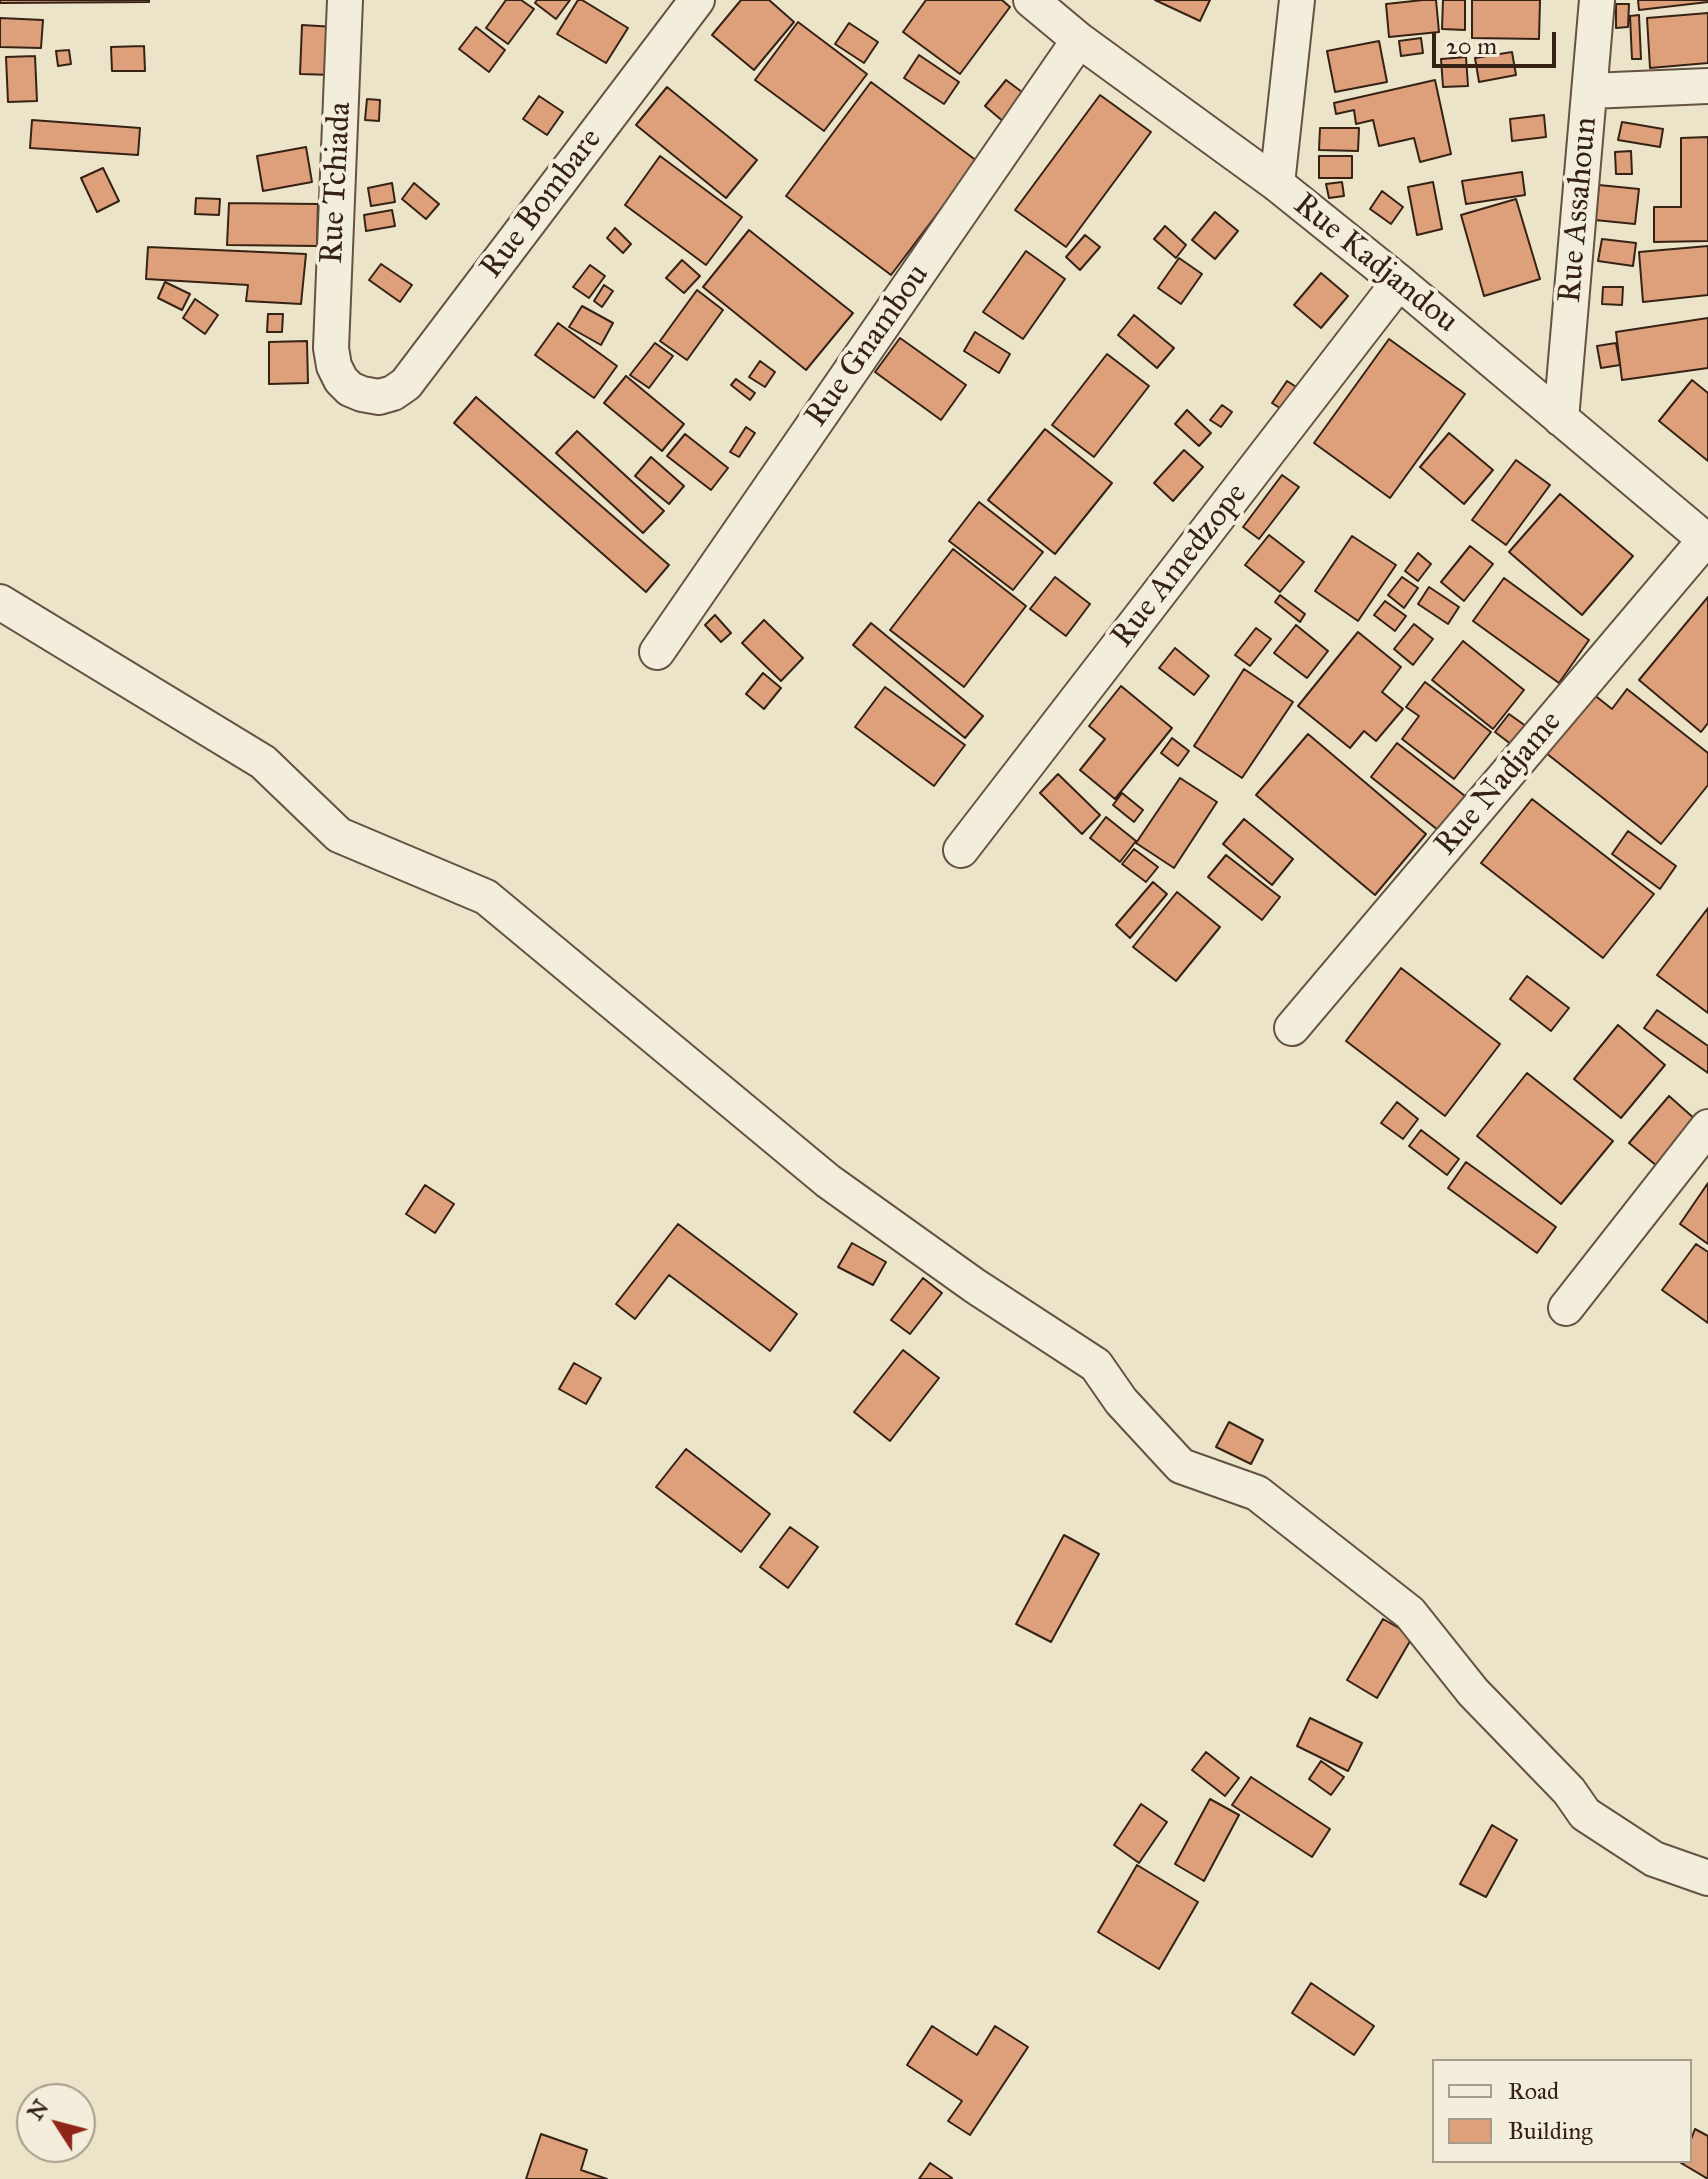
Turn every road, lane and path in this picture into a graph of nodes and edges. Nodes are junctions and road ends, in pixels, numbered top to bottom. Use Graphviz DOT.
graph roads {
  1 [pos="345,0"];
  2 [pos="697,0"];
  3 [pos="1031,0"];
  4 [pos="1297,0"];
  5 [pos="1597,0"];
  6 [pos="1079,40"];
  7 [pos="1708,86"];
  8 [pos="1590,91"];
  9 [pos="1277,184"];
  10 [pos="1399,282"];
  11 [pos="379,397"];
  12 [pos="1561,419"];
  13 [pos="1707,541"];
  14 [pos="0,602"];
  15 [pos="657,652"];
  16 [pos="961,850"];
  17 [pos="1292,1028"];
  18 [pos="1708,1127"];
  19 [pos="1566,1308"];
  20 [pos="1708,1878"];
  1 -- 11 [label="street, Rue Tchiada"];
  2 -- 11 [label="street, Rue Bombare"];
  3 -- 6 [label="street, Rue Kadjandou"];
  4 -- 9 [label="street"];
  5 -- 8 [label="street, Rue Assahoun"];
  6 -- 9 [label="street, Rue Kadjandou"];
  6 -- 15 [label="street, Rue Gnambou"];
  7 -- 8 [label="street"];
  8 -- 12 [label="street, Rue Assahoun"];
  9 -- 10 [label="street, Rue Kadjandou"];
  10 -- 12 [label="street, Rue Kadjandou"];
  10 -- 16 [label="street, Rue Amedzope"];
  12 -- 13 [label="street, Rue Kadjandou"];
  13 -- 17 [label="street, Rue Nadjame"];
  14 -- 20 [label="street"];
  18 -- 19 [label="street"];
}
